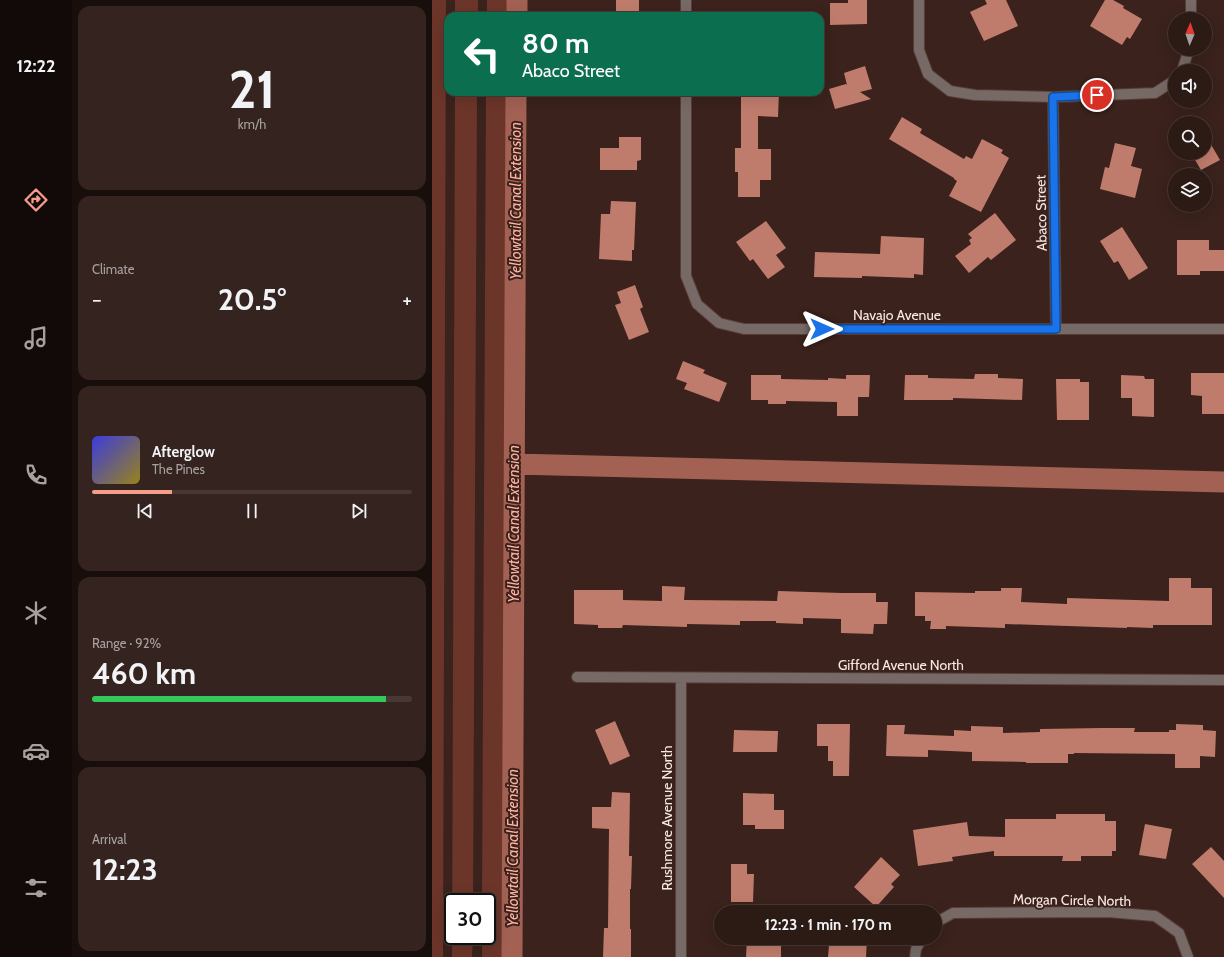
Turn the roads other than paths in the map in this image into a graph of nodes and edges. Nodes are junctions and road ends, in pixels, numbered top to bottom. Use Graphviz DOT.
graph roads {
  1 [pos="686,0"];
  2 [pos="919,0"];
  3 [pos="1191,0"];
  4 [pos="686,12"];
  5 [pos="1191,12"];
  6 [pos="1168,85"];
  7 [pos="686,96"];
  8 [pos="1053,97"];
  9 [pos="1056,329"];
  10 [pos="1224,329"];
  11 [pos="577,677"];
  12 [pos="681,678"];
  13 [pos="1224,680"];
  14 [pos="942,919"];
  15 [pos="918,945"];
  16 [pos="681,957"];
  17 [pos="915,957"];
  18 [pos="1188,957"];
  1 -- 4 [label="street"];
  2 -- 8 [label="street"];
  3 -- 5 [label="street"];
  6 -- 8 [label="street"];
  7 -- 9 [label="street, Navajo Avenue"];
  8 -- 9 [label="street, Abaco Street"];
  9 -- 10 [label="street, Navajo Avenue"];
  11 -- 12 [label="street, Gifford Avenue North"];
  12 -- 13 [label="street, Gifford Avenue North"];
  12 -- 16 [label="street, Rushmore Avenue North"];
  14 -- 18 [label="street, Morgan Circle North"];
  15 -- 17 [label="street"];
}
